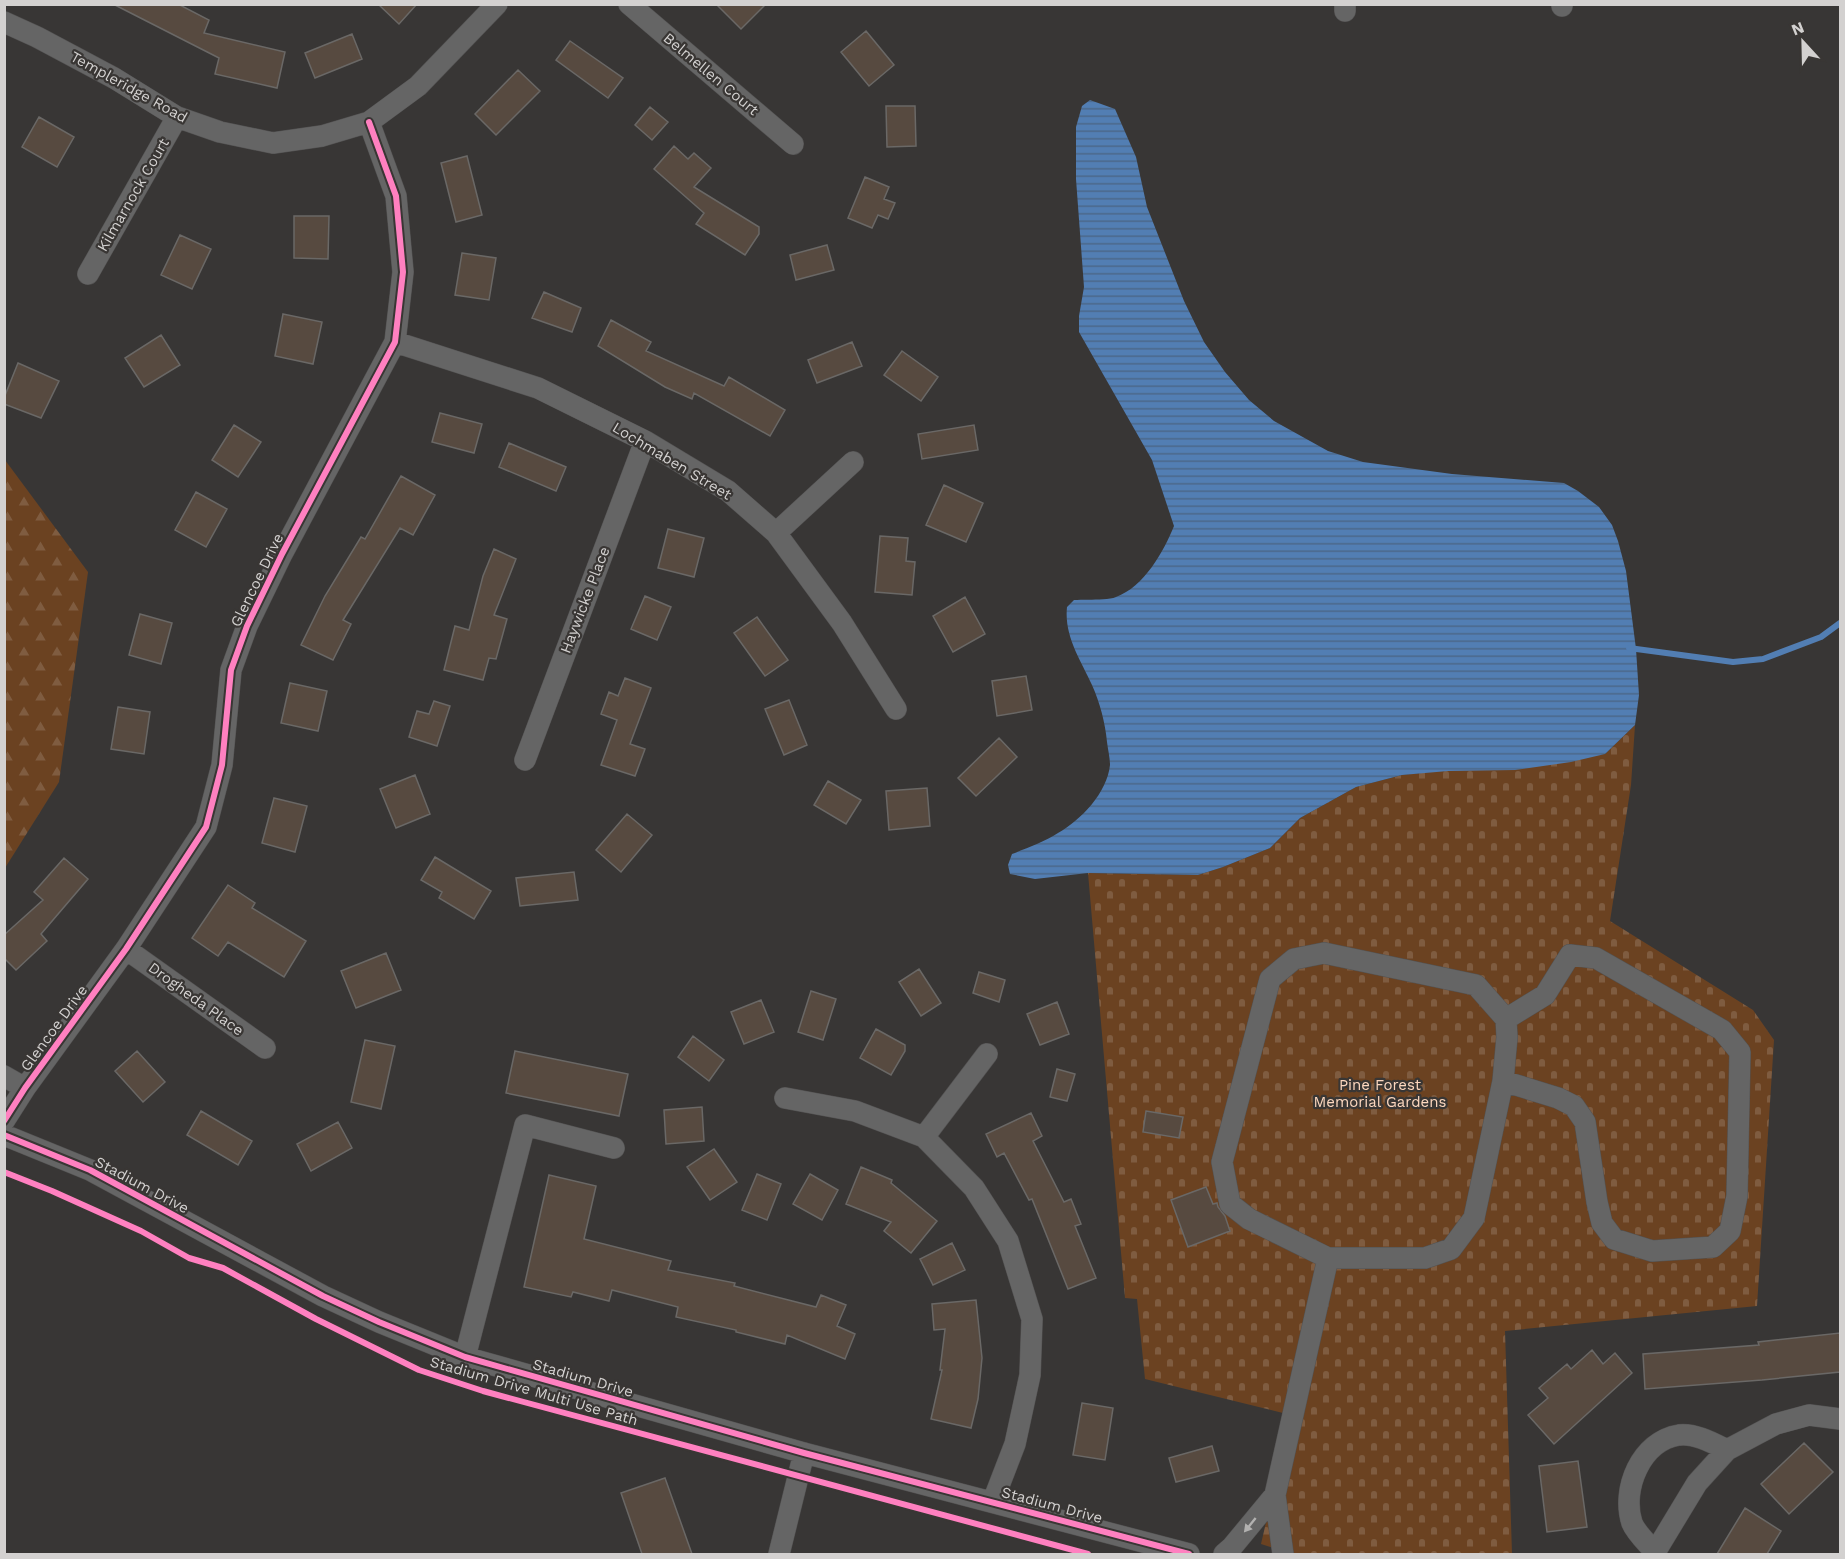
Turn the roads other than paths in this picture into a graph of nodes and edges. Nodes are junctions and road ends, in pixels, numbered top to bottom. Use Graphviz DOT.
graph roads {
  1 [pos="496,4"];
  2 [pos="629,4"];
  3 [pos="4,22"];
  4 [pos="177,117"];
  5 [pos="369,122"];
  6 [pos="794,144"];
  7 [pos="88,274"];
  8 [pos="394,342"];
  9 [pos="645,441"];
  10 [pos="853,462"];
  11 [pos="776,533"];
  12 [pos="896,709"];
  13 [pos="525,760"];
  14 [pos="126,949"];
  15 [pos="1506,1019"];
  16 [pos="265,1048"];
  17 [pos="987,1054"];
  18 [pos="4,1076"];
  19 [pos="1503,1081"];
  20 [pos="25,1088"];
  21 [pos="784,1098"];
  22 [pos="4,1121"];
  23 [pos="4,1134"];
  24 [pos="924,1137"];
  25 [pos="614,1148"];
  26 [pos="1328,1258"];
  27 [pos="465,1357"];
  28 [pos="1840,1419"];
  29 [pos="1727,1450"];
  30 [pos="804,1453"];
  31 [pos="1275,1495"];
  32 [pos="993,1501"];
  33 [pos="1654,1553"];
  34 [pos="779,1554"];
  35 [pos="1188,1554"];
  36 [pos="1224,1554"];
  37 [pos="1282,1554"];
  1 -- 5 [label="street, Templeridge Road"];
  2 -- 6 [label="street, Belmellen Court"];
  3 -- 4 [label="street, Templeridge Road"];
  4 -- 5 [label="street, Templeridge Road"];
  4 -- 7 [label="street, Kilmarnock Court"];
  5 -- 8 [label="street, Glencoe Drive"];
  8 -- 9 [label="street, Lochmaben Street"];
  8 -- 14 [label="street, Glencoe Drive"];
  9 -- 11 [label="street, Lochmaben Street"];
  9 -- 13 [label="street, Haywicke Place"];
  10 -- 11 [label="street"];
  11 -- 12 [label="street, Lochmaben Street"];
  14 -- 16 [label="street, Drogheda Place"];
  14 -- 20 [label="street, Glencoe Drive"];
  15 -- 19 [label="street"];
  15 -- 19 [label="street"];
  15 -- 26 [label="street"];
  17 -- 24 [label="street"];
  18 -- 20 [label="street"];
  19 -- 26 [label="street"];
  20 -- 22 [label="street, Glencoe Drive"];
  21 -- 24 [label="street"];
  23 -- 27 [label="street, Stadium Drive"];
  24 -- 32 [label="street"];
  25 -- 27 [label="street"];
  26 -- 31 [label="street"];
  27 -- 30 [label="street, Stadium Drive"];
  28 -- 29 [label="street"];
  29 -- 33 [label="street"];
  29 -- 33 [label="street"];
  30 -- 32 [label="street, Stadium Drive"];
  30 -- 34 [label="street"];
  31 -- 36 [label="street, one-way"];
  31 -- 37 [label="street"];
  32 -- 35 [label="street, Stadium Drive"];
}
